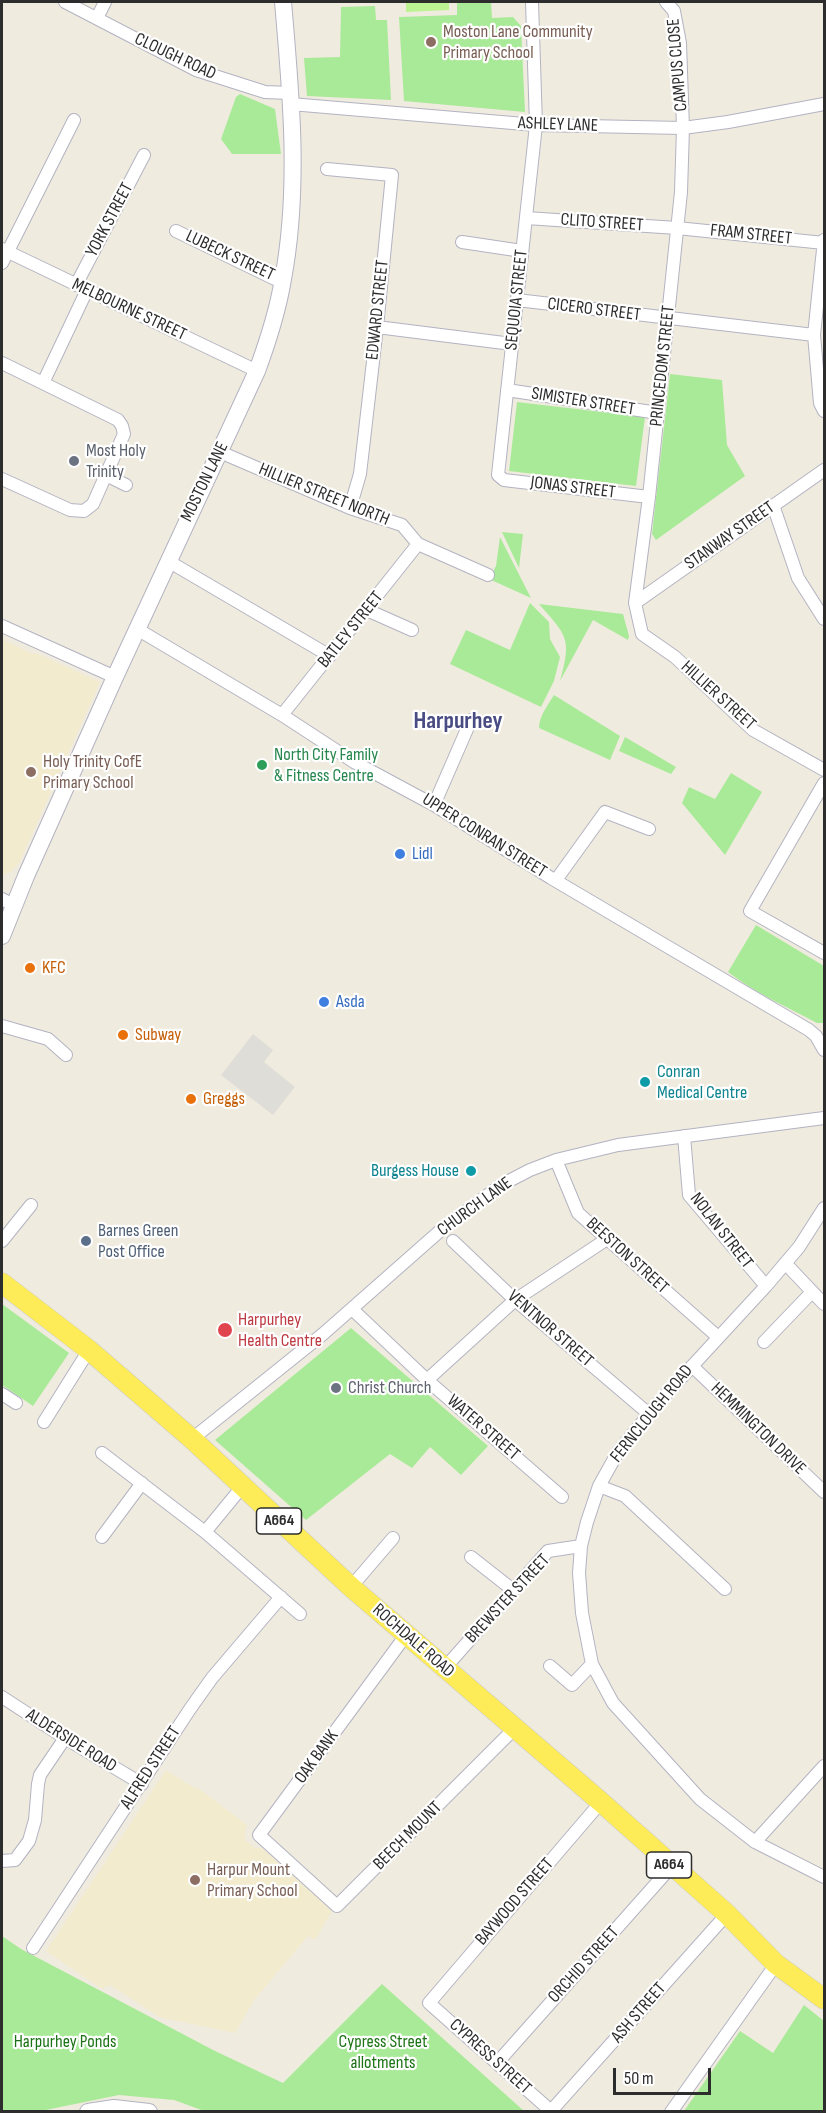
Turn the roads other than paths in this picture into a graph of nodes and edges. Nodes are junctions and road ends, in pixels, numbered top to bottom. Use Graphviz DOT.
graph roads {
  1 [pos="65,2"];
  2 [pos="105,2"];
  3 [pos="283,2"];
  4 [pos="531,2"];
  5 [pos="668,2"];
  6 [pos="97,18"];
  7 [pos="291,98"];
  8 [pos="825,104"];
  9 [pos="74,120"];
  10 [pos="536,125"];
  11 [pos="683,128"];
  12 [pos="144,155"];
  13 [pos="327,169"];
  14 [pos="526,218"];
  15 [pos="677,228"];
  16 [pos="176,231"];
  17 [pos="462,242"];
  18 [pos="824,242"];
  19 [pos="522,251"];
  20 [pos="3,254"];
  21 [pos="283,280"];
  22 [pos="82,287"];
  23 [pos="517,300"];
  24 [pos="668,319"];
  25 [pos="377,327"];
  26 [pos="814,335"];
  27 [pos="512,344"];
  28 [pos="2,363"];
  29 [pos="820,369"];
  30 [pos="257,370"];
  31 [pos="43,383"];
  32 [pos="507,390"];
  33 [pos="825,411"];
  34 [pos="658,413"];
  35 [pos="220,452"];
  36 [pos="825,470"];
  37 [pos="106,475"];
  38 [pos="498,475"];
  39 [pos="2,479"];
  40 [pos="126,485"];
  41 [pos="650,497"];
  42 [pos="773,505"];
  43 [pos="350,508"];
  44 [pos="418,544"];
  45 [pos="168,561"];
  46 [pos="488,575"];
  47 [pos="635,603"];
  48 [pos="367,610"];
  49 [pos="825,619"];
  50 [pos="2,626"];
  51 [pos="137,629"];
  52 [pos="412,630"];
  53 [pos="330,656"];
  54 [pos="115,677"];
  55 [pos="282,715"];
  56 [pos="471,720"];
  57 [pos="825,770"];
  58 [pos="825,783"];
  59 [pos="434,805"];
  60 [pos="649,829"];
  61 [pos="556,880"];
  62 [pos="7,902"];
  63 [pos="2,936"];
  64 [pos="825,953"];
  65 [pos="2,1026"];
  66 [pos="824,1046"];
  67 [pos="66,1054"];
  68 [pos="825,1118"];
  69 [pos="684,1136"];
  70 [pos="556,1160"];
  71 [pos="31,1205"];
  72 [pos="825,1208"];
  73 [pos="607,1239"];
  74 [pos="2,1241"];
  75 [pos="453,1241"];
  76 [pos="784,1263"];
  77 [pos="2,1283"];
  78 [pos="766,1286"];
  79 [pos="812,1292"];
  80 [pos="515,1300"];
  81 [pos="825,1304"];
  82 [pos="352,1309"];
  83 [pos="718,1337"];
  84 [pos="764,1342"];
  85 [pos="89,1350"];
  86 [pos="692,1366"];
  87 [pos="427,1380"];
  88 [pos="2,1394"];
  89 [pos="16,1403"];
  90 [pos="649,1414"];
  91 [pos="44,1422"];
  92 [pos="192,1439"];
  93 [pos="102,1453"];
  94 [pos="142,1483"];
  95 [pos="599,1486"];
  96 [pos="242,1487"];
  97 [pos="825,1492"];
  98 [pos="562,1497"];
  99 [pos="205,1532"];
  100 [pos="102,1537"];
  101 [pos="393,1538"];
  102 [pos="581,1546"];
  103 [pos="471,1557"];
  104 [pos="351,1587"];
  105 [pos="725,1589"];
  106 [pos="513,1590"];
  107 [pos="281,1597"];
  108 [pos="300,1614"];
  109 [pos="406,1635"];
  110 [pos="592,1664"];
  111 [pos="550,1666"];
  112 [pos="444,1668"];
  113 [pos="2,1697"];
  114 [pos="515,1728"];
  115 [pos="65,1738"];
  116 [pos="825,1766"];
  117 [pos="142,1784"];
  118 [pos="601,1802"];
  119 [pos="755,1842"];
  120 [pos="2,1861"];
  121 [pos="671,1867"];
  122 [pos="298,1872"];
  123 [pos="825,1877"];
  124 [pos="727,1914"];
  125 [pos="33,1948"];
  126 [pos="776,1964"];
  127 [pos="825,1999"];
  128 [pos="429,2003"];
  129 [pos="497,2064"];
  130 [pos="551,2111"];
  131 [pos="88,2112"];
  132 [pos="148,2112"];
  133 [pos="671,2112"];
  1 -- 6 [label="street, CLOUGH ROAD"];
  2 -- 6 [label="street"];
  3 -- 7 [label="street, MOSTON LANE"];
  4 -- 10 [label="street, SEQUOIA STREET"];
  5 -- 11 [label="street, CAMPUS CLOSE"];
  6 -- 7 [label="street, CLOUGH ROAD"];
  7 -- 10 [label="street, ASHLEY LANE"];
  7 -- 21 [label="street, MOSTON LANE"];
  8 -- 11 [label="street, ASHLEY LANE"];
  9 -- 20 [label="street"];
  10 -- 11 [label="street, ASHLEY LANE"];
  10 -- 14 [label="street, SEQUOIA STREET"];
  11 -- 15 [label="street, PRINCEDOM STREET"];
  12 -- 22 [label="street, YORK STREET"];
  13 -- 25 [label="street, EDWARD STREET"];
  14 -- 15 [label="street, CLITO STREET"];
  14 -- 19 [label="street, SEQUOIA STREET"];
  15 -- 18 [label="street, FRAM STREET"];
  15 -- 24 [label="street, PRINCEDOM STREET"];
  16 -- 21 [label="street, LUBECK STREET"];
  17 -- 19 [label="street"];
  18 -- 26 [label="street"];
  19 -- 23 [label="street, SEQUOIA STREET"];
  20 -- 22 [label="street, MELBOURNE STREET"];
  21 -- 30 [label="street, MOSTON LANE"];
  22 -- 30 [label="street, MELBOURNE STREET"];
  22 -- 31 [label="street, YORK STREET"];
  23 -- 24 [label="street, CICERO STREET"];
  23 -- 27 [label="street, SEQUOIA STREET"];
  24 -- 26 [label="street, CICERO STREET"];
  24 -- 34 [label="street, PRINCEDOM STREET"];
  25 -- 27 [label="street"];
  25 -- 43 [label="street, EDWARD STREET"];
  26 -- 29 [label="street"];
  27 -- 32 [label="street, SEQUOIA STREET"];
  28 -- 31 [label="street"];
  29 -- 33 [label="street"];
  30 -- 35 [label="street, MOSTON LANE"];
  31 -- 37 [label="street"];
  32 -- 34 [label="street, SIMISTER STREET"];
  32 -- 38 [label="street, SEQUOIA STREET"];
  34 -- 41 [label="street, PRINCEDOM STREET"];
  35 -- 43 [label="street, HILLIER STREET NORTH"];
  35 -- 45 [label="street, MOSTON LANE"];
  36 -- 42 [label="street, STANWAY STREET"];
  37 -- 39 [label="street"];
  37 -- 40 [label="street"];
  38 -- 41 [label="street, JONAS STREET"];
  41 -- 47 [label="street, PRINCEDOM STREET"];
  42 -- 47 [label="street, STANWAY STREET"];
  42 -- 49 [label="street"];
  43 -- 44 [label="street, HILLIER STREET NORTH"];
  44 -- 46 [label="street, HILLIER STREET NORTH"];
  44 -- 48 [label="street, BATLEY STREET"];
  45 -- 51 [label="street, MOSTON LANE"];
  45 -- 53 [label="street"];
  47 -- 57 [label="street, HILLIER STREET"];
  48 -- 52 [label="street"];
  48 -- 53 [label="street, BATLEY STREET"];
  50 -- 54 [label="street"];
  51 -- 54 [label="street, MOSTON LANE"];
  51 -- 55 [label="street, UPPER CONRAN STREET"];
  53 -- 55 [label="street, BATLEY STREET"];
  54 -- 62 [label="street, MOSTON LANE"];
  55 -- 59 [label="street, UPPER CONRAN STREET"];
  56 -- 59 [label="street"];
  58 -- 64 [label="street"];
  59 -- 61 [label="street, UPPER CONRAN STREET"];
  60 -- 61 [label="street"];
  61 -- 66 [label="street, UPPER CONRAN STREET"];
  62 -- 63 [label="street, MOSTON LANE"];
  65 -- 67 [label="street"];
  68 -- 69 [label="street, CHURCH LANE"];
  69 -- 70 [label="street, CHURCH LANE"];
  69 -- 78 [label="street, NOLAN STREET"];
  70 -- 73 [label="street, BEESTON STREET"];
  70 -- 82 [label="street, CHURCH LANE"];
  71 -- 74 [label="street"];
  72 -- 76 [label="street, FERNCLOUGH ROAD"];
  73 -- 80 [label="street"];
  73 -- 83 [label="street, BEESTON STREET"];
  75 -- 80 [label="street, VENTNOR STREET"];
  76 -- 78 [label="street, FERNCLOUGH ROAD"];
  76 -- 79 [label="street"];
  77 -- 85 [label="main road, ROCHDALE ROAD / A664"];
  78 -- 83 [label="street, FERNCLOUGH ROAD"];
  79 -- 81 [label="street"];
  79 -- 84 [label="street"];
  80 -- 87 [label="street"];
  80 -- 90 [label="street, VENTNOR STREET"];
  82 -- 87 [label="street, WATER STREET"];
  82 -- 92 [label="street, CHURCH LANE"];
  83 -- 86 [label="street, FERNCLOUGH ROAD"];
  85 -- 91 [label="street"];
  85 -- 92 [label="main road, ROCHDALE ROAD / A664"];
  86 -- 90 [label="street, FERNCLOUGH ROAD"];
  86 -- 97 [label="street, HEMMINGTON DRIVE"];
  87 -- 98 [label="street, WATER STREET"];
  88 -- 89 [label="street"];
  90 -- 95 [label="street, FERNCLOUGH ROAD"];
  92 -- 96 [label="main road, ROCHDALE ROAD / A664"];
  93 -- 94 [label="street"];
  94 -- 99 [label="street"];
  94 -- 100 [label="street"];
  95 -- 102 [label="street, FERNCLOUGH ROAD"];
  95 -- 105 [label="street"];
  96 -- 99 [label="street"];
  96 -- 104 [label="main road, ROCHDALE ROAD / A664"];
  99 -- 107 [label="street"];
  101 -- 104 [label="street"];
  102 -- 106 [label="street, BREWSTER STREET"];
  102 -- 110 [label="street, FERNCLOUGH ROAD"];
  103 -- 106 [label="street"];
  104 -- 109 [label="main road, ROCHDALE ROAD / A664"];
  106 -- 112 [label="street, BREWSTER STREET"];
  107 -- 108 [label="street"];
  107 -- 117 [label="street, ALFRED STREET"];
  109 -- 112 [label="main road, ROCHDALE ROAD / A664"];
  109 -- 122 [label="street, OAK BANK"];
  110 -- 111 [label="street"];
  110 -- 119 [label="street, FERNCLOUGH ROAD"];
  112 -- 114 [label="main road, ROCHDALE ROAD / A664"];
  113 -- 115 [label="street, ALDERSIDE ROAD"];
  114 -- 118 [label="main road, ROCHDALE ROAD / A664"];
  114 -- 122 [label="street, BEECH MOUNT"];
  115 -- 117 [label="street, ALDERSIDE ROAD"];
  115 -- 120 [label="street"];
  116 -- 119 [label="street"];
  117 -- 125 [label="street, ALFRED STREET"];
  118 -- 121 [label="main road, ROCHDALE ROAD / A664"];
  118 -- 128 [label="street, BAYWOOD STREET"];
  119 -- 123 [label="street, FERNCLOUGH ROAD"];
  121 -- 124 [label="main road, ROCHDALE ROAD / A664"];
  121 -- 129 [label="street, ORCHID STREET"];
  124 -- 126 [label="main road, ROCHDALE ROAD / A664"];
  124 -- 130 [label="street, ASH STREET"];
  126 -- 127 [label="main road, ROCHDALE ROAD / A664"];
  126 -- 133 [label="street"];
  128 -- 129 [label="street, CYPRESS STREET"];
  129 -- 130 [label="street, CYPRESS STREET"];
  131 -- 132 [label="street"];
}
